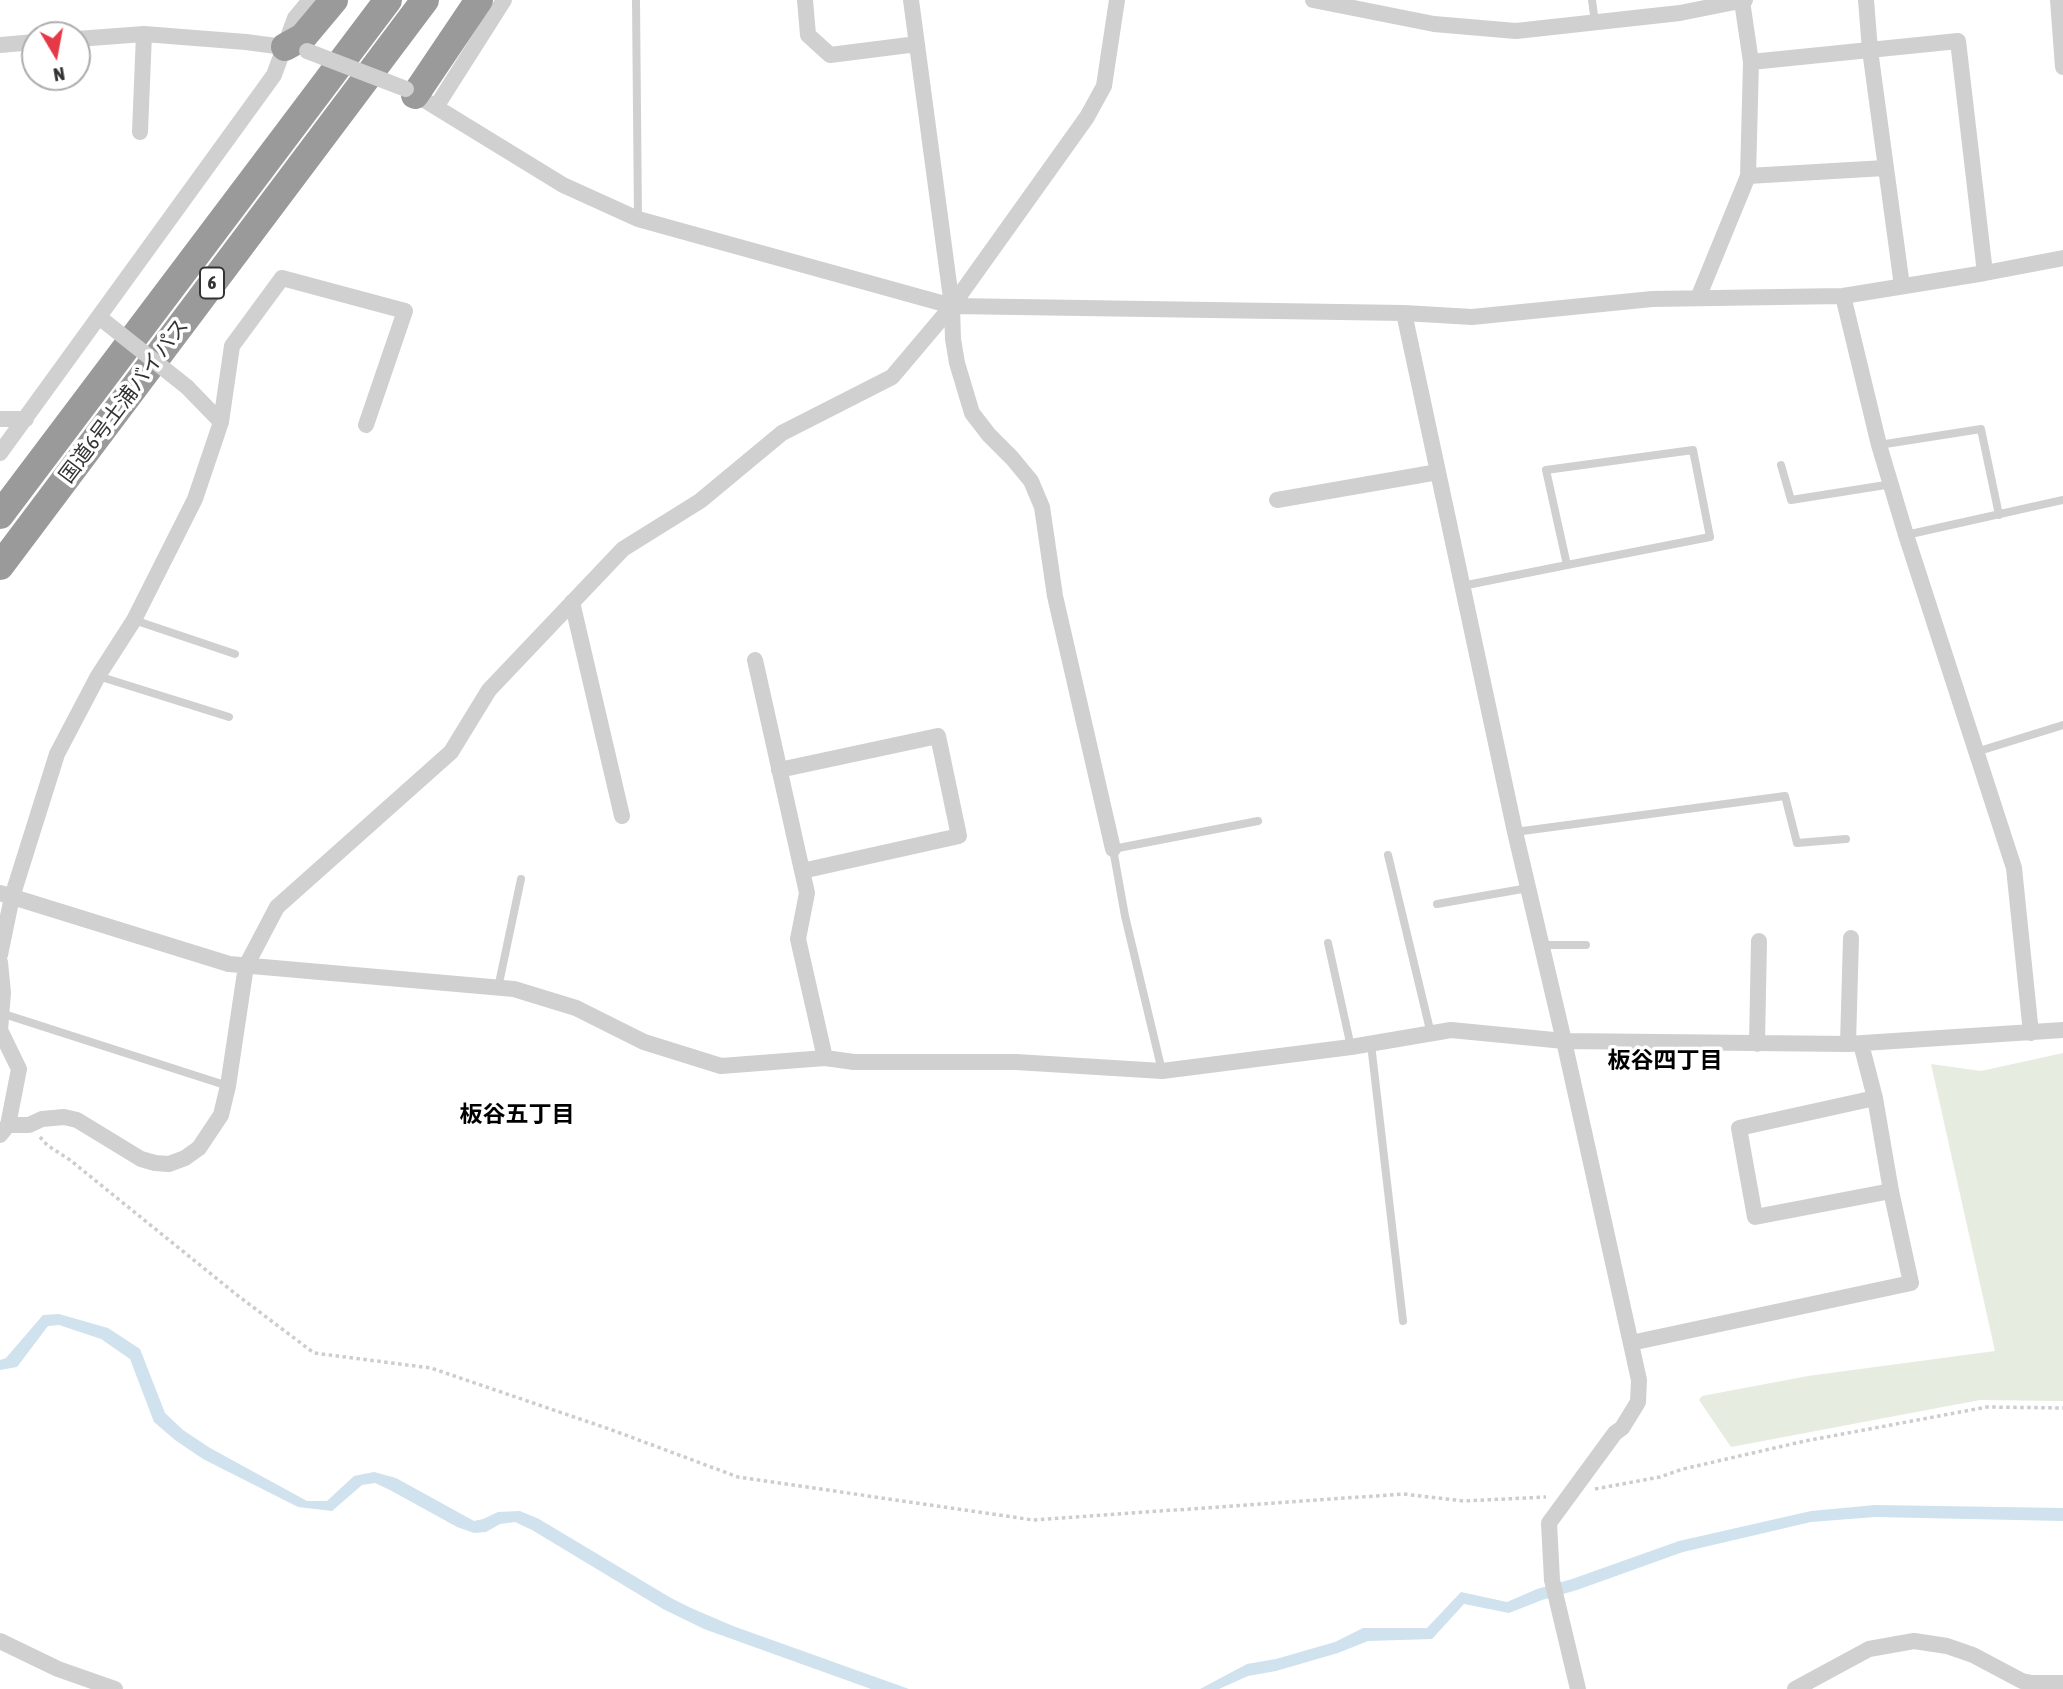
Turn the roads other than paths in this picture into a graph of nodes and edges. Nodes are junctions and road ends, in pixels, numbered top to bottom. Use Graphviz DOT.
graph roads {
  1 [pos="310,0"];
  2 [pos="334,0"];
  3 [pos="388,0"];
  4 [pos="425,0"];
  5 [pos="479,0"];
  6 [pos="505,0"];
  7 [pos="636,0"];
  8 [pos="804,0"];
  9 [pos="911,0"];
  10 [pos="1117,0"];
  11 [pos="1313,0"];
  12 [pos="1592,0"];
  13 [pos="1744,0"];
  14 [pos="1866,0"];
  15 [pos="2058,0"];
  16 [pos="1679,6"];
  17 [pos="1595,23"];
  18 [pos="144,34"];
  19 [pos="91,38"];
  20 [pos="21,43"];
  21 [pos="917,44"];
  22 [pos="0,45"];
  23 [pos="296,49"];
  24 [pos="1870,50"];
  25 [pos="1751,62"];
  26 [pos="2063,67"];
  27 [pos="419,97"];
  28 [pos="139,132"];
  29 [pos="1885,167"];
  30 [pos="1748,176"];
  31 [pos="638,219"];
  32 [pos="2063,258"];
  33 [pos="1985,273"];
  34 [pos="1902,286"];
  35 [pos="1843,296"];
  36 [pos="1698,298"];
  37 [pos="952,306"];
  38 [pos="1404,313"];
  39 [pos="99,317"];
  40 [pos="0,419"];
  41 [pos="26,419"];
  42 [pos="221,422"];
  43 [pos="366,425"];
  44 [pos="1879,445"];
  45 [pos="0,453"];
  46 [pos="1781,465"];
  47 [pos="1438,472"];
  48 [pos="1892,484"];
  49 [pos="1277,500"];
  50 [pos="2063,500"];
  51 [pos="0,515"];
  52 [pos="1999,515"];
  53 [pos="1906,535"];
  54 [pos="1567,565"];
  55 [pos="0,566"];
  56 [pos="1462,586"];
  57 [pos="572,602"];
  58 [pos="134,620"];
  59 [pos="234,654"];
  60 [pos="755,660"];
  61 [pos="98,676"];
  62 [pos="229,717"];
  63 [pos="2063,725"];
  64 [pos="1976,752"];
  65 [pos="779,770"];
  66 [pos="622,816"];
  67 [pos="1258,821"];
  68 [pos="1515,832"];
  69 [pos="1846,839"];
  70 [pos="1113,849"];
  71 [pos="1388,855"];
  72 [pos="802,871"];
  73 [pos="521,879"];
  74 [pos="1528,888"];
  75 [pos="6,895"];
  76 [pos="1437,904"];
  77 [pos="1851,938"];
  78 [pos="1759,941"];
  79 [pos="1328,943"];
  80 [pos="1586,945"];
  81 [pos="1541,946"];
  82 [pos="0,955"];
  83 [pos="0,962"];
  84 [pos="246,966"];
  85 [pos="498,988"];
  86 [pos="1,1013"];
  87 [pos="2063,1030"];
  88 [pos="2031,1033"];
  89 [pos="1432,1034"];
  90 [pos="1564,1041"];
  91 [pos="1371,1044"];
  92 [pos="1757,1044"];
  93 [pos="1854,1044"];
  94 [pos="1351,1047"];
  95 [pos="825,1058"];
  96 [pos="1162,1071"];
  97 [pos="228,1086"];
  98 [pos="1875,1098"];
  99 [pos="3,1124"];
  100 [pos="1891,1191"];
  101 [pos="1403,1321"];
  102 [pos="1631,1343"];
  103 [pos="0,1641"];
  104 [pos="2063,1683"];
  105 [pos="115,1689"];
  106 [pos="1578,1689"];
  107 [pos="1795,1689"];
  1 -- 23 [label="street"];
  2 -- 23 [label="highway"];
  3 -- 51 [label="highway, 国道6号土浦バイパス / 6"];
  4 -- 55 [label="highway, 国道6号土浦バイパス / 6"];
  5 -- 27 [label="highway"];
  6 -- 27 [label="street"];
  7 -- 31 [label="lane"];
  8 -- 21 [label="street"];
  9 -- 21 [label="street"];
  10 -- 37 [label="street"];
  11 -- 17 [label="street"];
  12 -- 17 [label="lane"];
  13 -- 16 [label="street"];
  13 -- 25 [label="street"];
  14 -- 24 [label="street"];
  15 -- 26 [label="street"];
  16 -- 17 [label="street"];
  18 -- 19 [label="street"];
  18 -- 23 [label="street"];
  18 -- 28 [label="street"];
  20 -- 22 [label="street"];
  21 -- 37 [label="street"];
  23 -- 27 [label="street, bridge"];
  23 -- 39 [label="street"];
  24 -- 25 [label="street"];
  24 -- 29 [label="street"];
  24 -- 33 [label="street"];
  25 -- 30 [label="street"];
  27 -- 31 [label="street"];
  29 -- 30 [label="street"];
  29 -- 34 [label="street"];
  30 -- 36 [label="street"];
  31 -- 37 [label="street"];
  32 -- 33 [label="street"];
  33 -- 34 [label="street"];
  34 -- 35 [label="street"];
  35 -- 36 [label="street"];
  35 -- 44 [label="street"];
  36 -- 38 [label="street"];
  37 -- 38 [label="street"];
  37 -- 57 [label="street"];
  37 -- 70 [label="street"];
  38 -- 47 [label="street"];
  39 -- 41 [label="street"];
  39 -- 42 [label="street, bridge"];
  40 -- 41 [label="street"];
  41 -- 45 [label="street"];
  42 -- 43 [label="street"];
  42 -- 58 [label="street"];
  44 -- 48 [label="street"];
  44 -- 52 [label="lane"];
  46 -- 48 [label="lane"];
  47 -- 49 [label="street"];
  47 -- 56 [label="street"];
  48 -- 53 [label="street"];
  50 -- 52 [label="lane"];
  52 -- 53 [label="lane"];
  53 -- 64 [label="street"];
  54 -- 54 [label="lane"];
  54 -- 56 [label="lane"];
  56 -- 68 [label="street"];
  57 -- 66 [label="street"];
  57 -- 84 [label="street"];
  58 -- 59 [label="lane"];
  58 -- 61 [label="street"];
  60 -- 65 [label="street"];
  61 -- 62 [label="lane"];
  61 -- 75 [label="street"];
  63 -- 64 [label="lane"];
  64 -- 88 [label="street"];
  65 -- 72 [label="street"];
  65 -- 72 [label="street"];
  67 -- 70 [label="lane"];
  68 -- 69 [label="lane"];
  68 -- 74 [label="street"];
  70 -- 96 [label="lane"];
  71 -- 89 [label="lane"];
  72 -- 95 [label="street"];
  73 -- 85 [label="lane"];
  74 -- 76 [label="lane"];
  74 -- 81 [label="street"];
  75 -- 82 [label="street"];
  75 -- 84 [label="street"];
  77 -- 93 [label="street"];
  78 -- 92 [label="street"];
  79 -- 94 [label="lane"];
  80 -- 81 [label="lane"];
  81 -- 90 [label="street"];
  83 -- 86 [label="street"];
  84 -- 85 [label="street"];
  84 -- 97 [label="street"];
  85 -- 95 [label="street"];
  86 -- 97 [label="lane"];
  86 -- 99 [label="street"];
  87 -- 88 [label="street"];
  88 -- 93 [label="street"];
  89 -- 90 [label="street"];
  89 -- 91 [label="street"];
  90 -- 92 [label="street"];
  90 -- 102 [label="street"];
  91 -- 94 [label="street"];
  91 -- 101 [label="lane"];
  92 -- 93 [label="street"];
  93 -- 98 [label="street"];
  94 -- 96 [label="street"];
  95 -- 96 [label="street"];
  97 -- 99 [label="street"];
  98 -- 100 [label="street"];
  98 -- 100 [label="street"];
  100 -- 102 [label="street"];
  102 -- 106 [label="street"];
  103 -- 105 [label="street"];
  104 -- 107 [label="street"];
}
